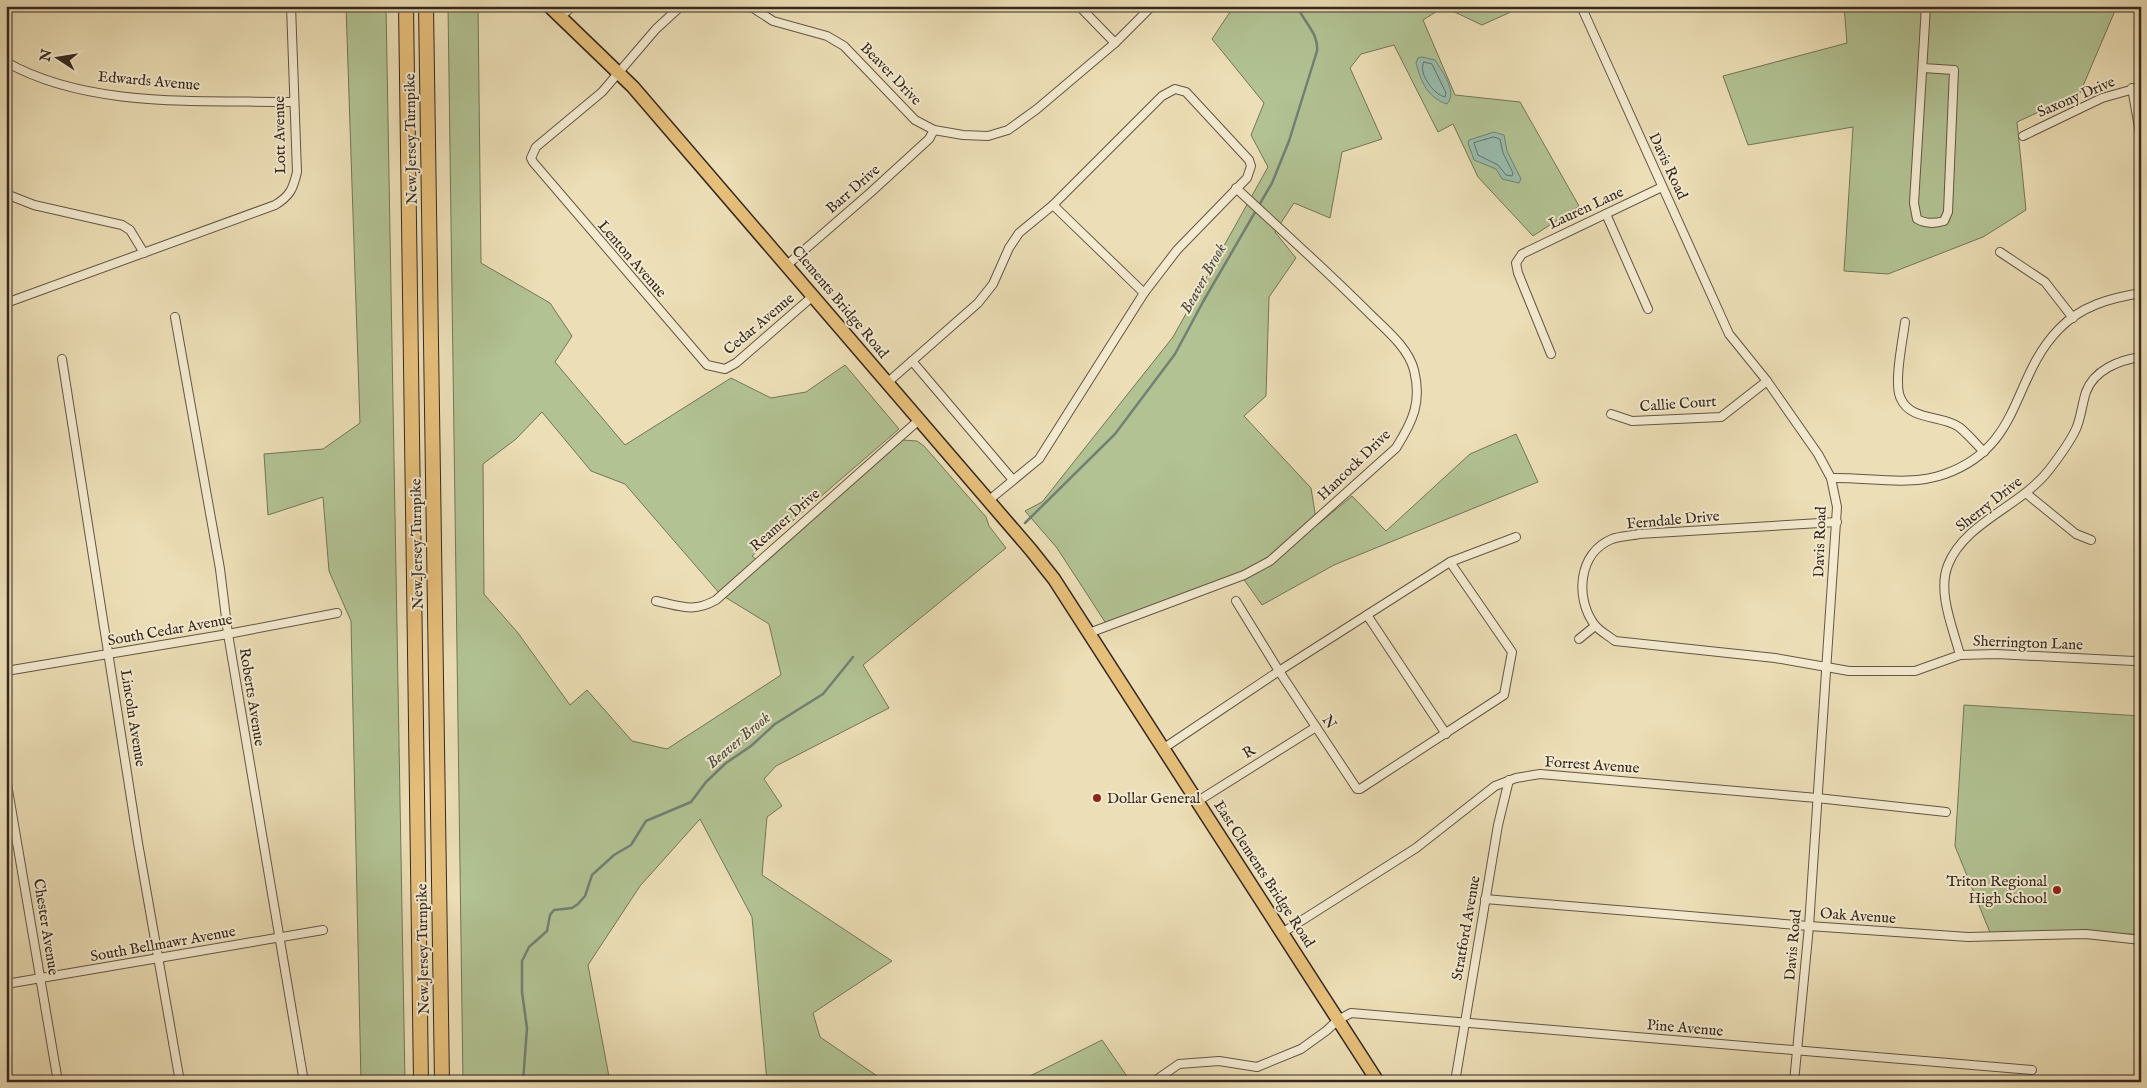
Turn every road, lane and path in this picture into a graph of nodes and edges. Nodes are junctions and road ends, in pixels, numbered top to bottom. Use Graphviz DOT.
graph roads {
  1 [pos="291,6"];
  2 [pos="406,6"];
  3 [pos="426,6"];
  4 [pos="549,6"];
  5 [pos="573,6"];
  6 [pos="681,6"];
  7 [pos="750,6"];
  8 [pos="1078,6"];
  9 [pos="1152,6"];
  10 [pos="1581,6"];
  11 [pos="1926,6"];
  12 [pos="560,17"];
  13 [pos="1115,43"];
  14 [pos="6,62"];
  15 [pos="1923,68"];
  16 [pos="619,73"];
  17 [pos="2141,87"];
  18 [pos="2132,88"];
  19 [pos="294,102"];
  20 [pos="934,130"];
  21 [pos="2023,136"];
  22 [pos="2141,139"];
  23 [pos="1662,187"];
  24 [pos="1236,188"];
  25 [pos="6,194"];
  26 [pos="1053,205"];
  27 [pos="1606,214"];
  28 [pos="2000,252"];
  29 [pos="144,253"];
  30 [pos="786,265"];
  31 [pos="1144,293"];
  32 [pos="2141,293"];
  33 [pos="813,296"];
  34 [pos="6,303"];
  35 [pos="1648,308"];
  36 [pos="175,317"];
  37 [pos="2073,318"];
  38 [pos="1905,322"];
  39 [pos="1551,354"];
  40 [pos="2141,357"];
  41 [pos="62,359"];
  42 [pos="912,361"];
  43 [pos="721,368"];
  44 [pos="1767,381"];
  45 [pos="887,383"];
  46 [pos="1611,414"];
  47 [pos="919,420"];
  48 [pos="1984,452"];
  49 [pos="1831,478"];
  50 [pos="1013,480"];
  51 [pos="2027,494"];
  52 [pos="988,501"];
  53 [pos="1837,522"];
  54 [pos="1516,537"];
  55 [pos="2091,540"];
  56 [pos="1450,562"];
  57 [pos="656,601"];
  58 [pos="1236,601"];
  59 [pos="337,613"];
  60 [pos="1367,615"];
  61 [pos="1595,626"];
  62 [pos="1089,633"];
  63 [pos="228,634"];
  64 [pos="1579,639"];
  65 [pos="109,654"];
  66 [pos="1960,655"];
  67 [pos="2141,659"];
  68 [pos="1827,668"];
  69 [pos="6,671"];
  70 [pos="1279,671"];
  71 [pos="1316,727"];
  72 [pos="1446,734"];
  73 [pos="1164,748"];
  74 [pos="6,778"];
  75 [pos="1509,780"];
  76 [pos="1817,798"];
  77 [pos="1198,801"];
  78 [pos="1946,812"];
  79 [pos="1485,899"];
  80 [pos="1809,926"];
  81 [pos="323,930"];
  82 [pos="1282,933"];
  83 [pos="278,938"];
  84 [pos="2141,940"];
  85 [pos="159,959"];
  86 [pos="40,979"];
  87 [pos="6,984"];
  88 [pos="1338,1020"];
  89 [pos="1464,1023"];
  90 [pos="1796,1050"];
  91 [pos="2032,1070"];
  92 [pos="58,1082"];
  93 [pos="180,1082"];
  94 [pos="304,1082"];
  95 [pos="421,1082"];
  96 [pos="442,1082"];
  97 [pos="1153,1082"];
  98 [pos="1378,1082"];
  99 [pos="1455,1082"];
  100 [pos="1794,1082"];
  1 -- 19 [label="street, Lott Avenue"];
  2 -- 95 [label="highway, New Jersey Turnpike"];
  3 -- 96 [label="highway, New Jersey Turnpike"];
  4 -- 12 [label="main road, Clements Bridge Road"];
  5 -- 12 [label="street"];
  6 -- 16 [label="street"];
  7 -- 20 [label="street, Beaver Drive"];
  8 -- 13 [label="street"];
  9 -- 13 [label="street, Beaver Drive"];
  10 -- 23 [label="street, Davis Road"];
  11 -- 15 [label="street"];
  12 -- 16 [label="main road, Clements Bridge Road"];
  13 -- 20 [label="street, Beaver Drive"];
  14 -- 19 [label="street, Edwards Avenue"];
  15 -- 15 [label="street"];
  16 -- 30 [label="main road, Clements Bridge Road"];
  16 -- 43 [label="street, Lenton Avenue"];
  17 -- 18 [label="street, Saxony Drive"];
  18 -- 21 [label="street, Saxony Drive"];
  18 -- 22 [label="street"];
  19 -- 29 [label="street, Lott Avenue"];
  20 -- 30 [label="street, Barr Drive"];
  23 -- 27 [label="street, Lauren Lane"];
  23 -- 44 [label="street, Davis Road"];
  24 -- 26 [label="street"];
  24 -- 31 [label="street"];
  24 -- 62 [label="street, Hancock Drive"];
  25 -- 29 [label="street"];
  26 -- 31 [label="street"];
  26 -- 42 [label="street"];
  27 -- 35 [label="street"];
  27 -- 39 [label="street, Lauren Lane"];
  28 -- 37 [label="street"];
  29 -- 34 [label="street, Lott Avenue"];
  30 -- 33 [label="main road, Clements Bridge Road"];
  31 -- 50 [label="street"];
  32 -- 37 [label="street"];
  33 -- 43 [label="street, Cedar Avenue"];
  33 -- 45 [label="main road, Clements Bridge Road"];
  36 -- 63 [label="street, Roberts Avenue"];
  37 -- 48 [label="street"];
  38 -- 48 [label="street"];
  40 -- 51 [label="street, Sherry Drive"];
  41 -- 65 [label="street, Lincoln Avenue"];
  42 -- 45 [label="street"];
  42 -- 50 [label="street"];
  44 -- 46 [label="street, Callie Court"];
  44 -- 49 [label="street, Davis Road"];
  45 -- 47 [label="main road, Clements Bridge Road"];
  47 -- 52 [label="main road, Clements Bridge Road"];
  47 -- 57 [label="street, Reamer Drive"];
  48 -- 49 [label="street"];
  49 -- 53 [label="street, Davis Road"];
  50 -- 52 [label="street"];
  51 -- 55 [label="street"];
  51 -- 66 [label="street, Sherry Drive"];
  52 -- 62 [label="main road, Clements Bridge Road"];
  53 -- 61 [label="street, Ferndale Drive"];
  53 -- 68 [label="street, Davis Road"];
  54 -- 56 [label="street"];
  56 -- 60 [label="street"];
  56 -- 72 [label="street"];
  58 -- 70 [label="street, N"];
  59 -- 63 [label="street, South Cedar Avenue"];
  60 -- 70 [label="street"];
  60 -- 72 [label="street"];
  61 -- 64 [label="street"];
  61 -- 68 [label="street, Ferndale Drive"];
  62 -- 73 [label="main road, East Clements Bridge Road"];
  63 -- 65 [label="street, South Cedar Avenue"];
  63 -- 83 [label="street, Roberts Avenue"];
  65 -- 69 [label="street, South Cedar Avenue"];
  65 -- 85 [label="street, Lincoln Avenue"];
  66 -- 67 [label="street, Sherrington Lane"];
  66 -- 68 [label="street, Sherrington Lane"];
  68 -- 76 [label="street, Davis Road"];
  70 -- 71 [label="street, N"];
  70 -- 73 [label="street"];
  71 -- 72 [label="street, N"];
  71 -- 77 [label="street, R"];
  73 -- 77 [label="main road, East Clements Bridge Road"];
  74 -- 86 [label="street, Chester Avenue"];
  75 -- 76 [label="street, Forrest Avenue"];
  75 -- 79 [label="street, Stratford Avenue"];
  75 -- 82 [label="street, Forrest Avenue"];
  76 -- 78 [label="street, Forrest Avenue"];
  76 -- 80 [label="street, Davis Road"];
  77 -- 82 [label="main road, East Clements Bridge Road"];
  79 -- 80 [label="street, Oak Avenue"];
  79 -- 89 [label="street, Stratford Avenue"];
  80 -- 84 [label="street, Oak Avenue"];
  80 -- 90 [label="street, Davis Road"];
  81 -- 83 [label="street, South Bellmawr Avenue"];
  82 -- 88 [label="main road, East Clements Bridge Road"];
  83 -- 85 [label="street, South Bellmawr Avenue"];
  83 -- 94 [label="street, Roberts Avenue"];
  85 -- 86 [label="street, South Bellmawr Avenue"];
  85 -- 93 [label="street, Lincoln Avenue"];
  86 -- 87 [label="street, South Bellmawr Avenue"];
  86 -- 92 [label="street, Chester Avenue"];
  88 -- 89 [label="street, Pine Avenue"];
  88 -- 97 [label="street"];
  88 -- 98 [label="main road, East Clements Bridge Road"];
  89 -- 90 [label="street, Pine Avenue"];
  89 -- 99 [label="street, Stratford Avenue"];
  90 -- 91 [label="street, Pine Avenue"];
  90 -- 100 [label="street, Davis Road"];
}
